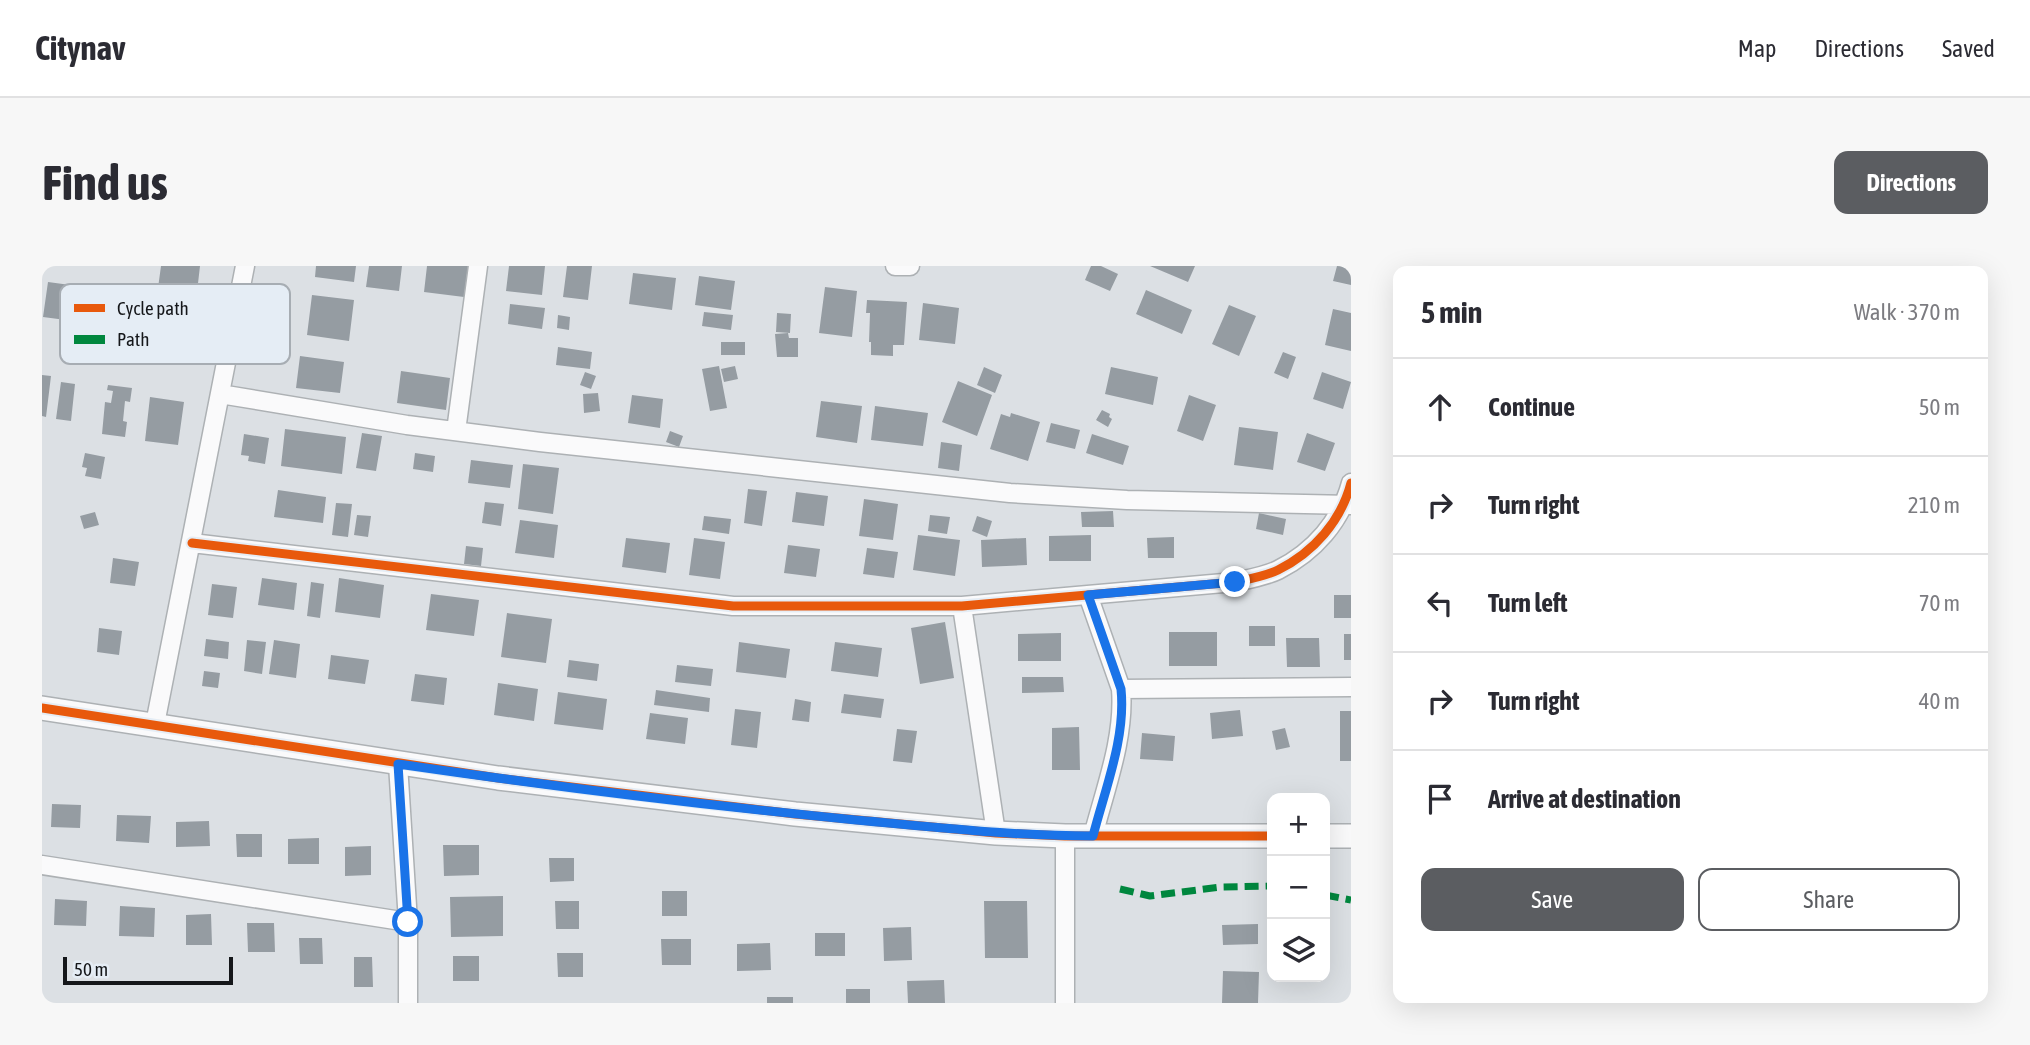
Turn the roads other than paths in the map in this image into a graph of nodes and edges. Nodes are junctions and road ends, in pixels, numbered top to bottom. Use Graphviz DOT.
graph roads {
  1 [pos="245,266"];
  2 [pos="478,266"];
  3 [pos="895,266"];
  4 [pos="911,266"];
  5 [pos="241,284"];
  6 [pos="226,364"];
  7 [pos="220,394"];
  8 [pos="456,431"];
  9 [pos="1351,483"];
  10 [pos="1348,504"];
  11 [pos="192,543"];
  12 [pos="1088,595"];
  13 [pos="962,606"];
  14 [pos="1351,687"];
  15 [pos="1121,689"];
  16 [pos="42,708"];
  17 [pos="155,724"];
  18 [pos="398,764"];
  19 [pos="996,833"];
  20 [pos="1065,836"];
  21 [pos="1093,836"];
  22 [pos="1267,836"];
  23 [pos="1330,836"];
  24 [pos="1351,836"];
  25 [pos="42,865"];
  26 [pos="408,922"];
  27 [pos="408,1003"];
  28 [pos="1065,1003"];
  1 -- 5 [label="street"];
  2 -- 8 [label="street"];
  3 -- 4 [label="street"];
  6 -- 7 [label="street"];
  7 -- 8 [label="street"];
  7 -- 11 [label="street"];
  8 -- 10 [label="street"];
  9 -- 10 [label="street"];
  10 -- 12 [label="street"];
  11 -- 13 [label="street"];
  11 -- 17 [label="street"];
  12 -- 13 [label="street"];
  12 -- 15 [label="street"];
  13 -- 19 [label="street"];
  14 -- 15 [label="street"];
  15 -- 21 [label="street"];
  16 -- 17 [label="street"];
  17 -- 18 [label="street"];
  18 -- 19 [label="street"];
  18 -- 26 [label="street"];
  19 -- 20 [label="street"];
  20 -- 21 [label="street"];
  20 -- 28 [label="street"];
  21 -- 22 [label="street"];
  23 -- 24 [label="street"];
  25 -- 26 [label="street"];
  26 -- 27 [label="street"];
}
